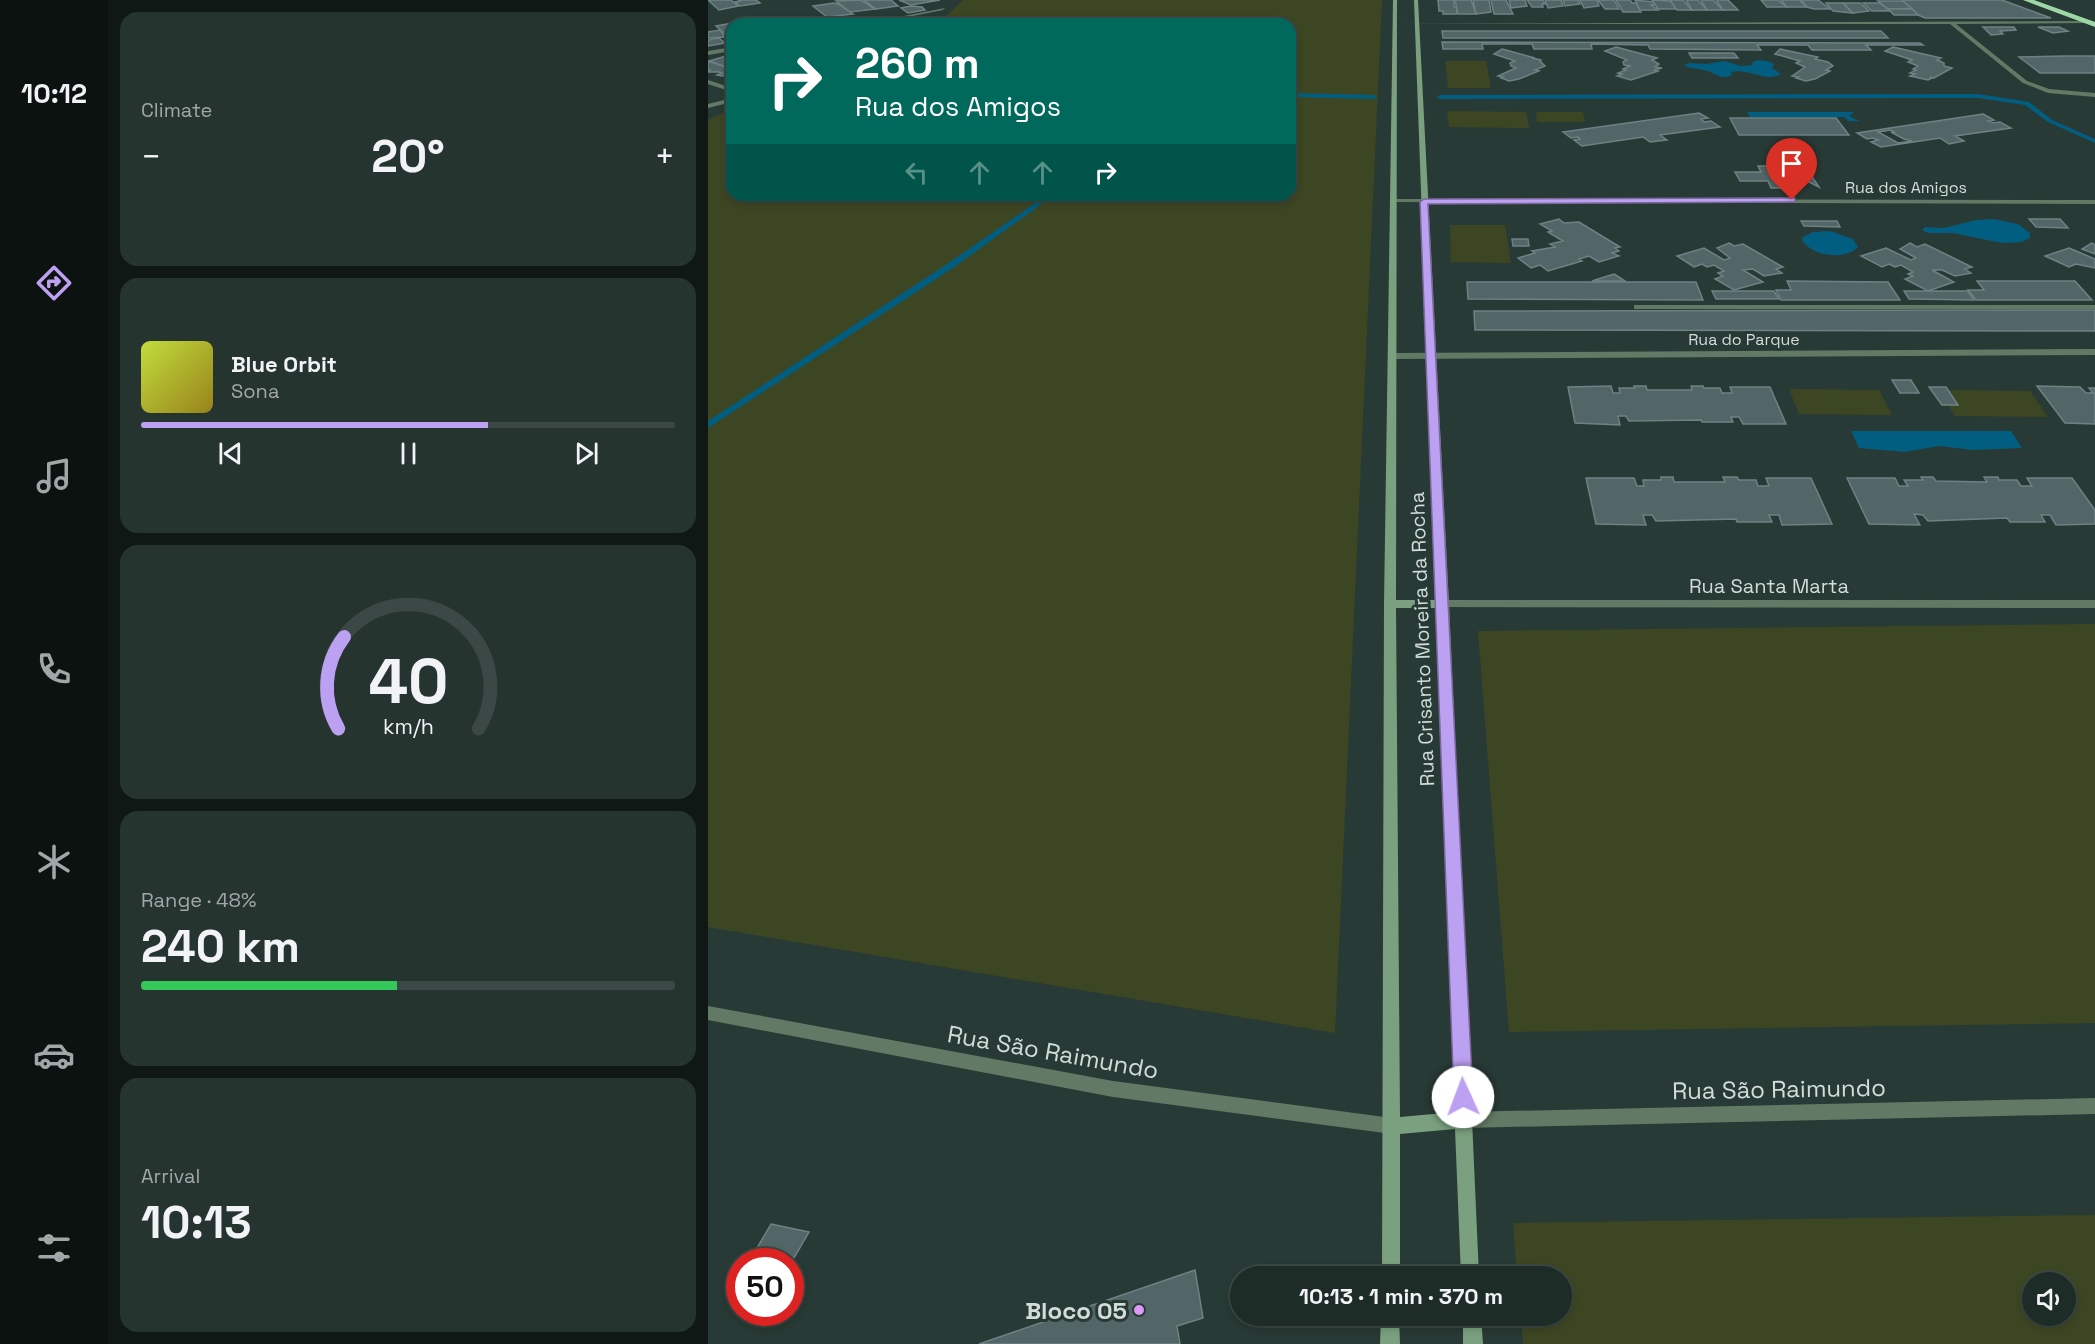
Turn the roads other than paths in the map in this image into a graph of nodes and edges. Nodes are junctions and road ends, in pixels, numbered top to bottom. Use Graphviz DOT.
graph roads {
  1 [pos="1395,0"];
  2 [pos="1416,0"];
  3 [pos="2027,0"];
  4 [pos="943,9"];
  5 [pos="896,18"];
  6 [pos="1951,22"];
  7 [pos="2086,22"];
  8 [pos="1396,24"];
  9 [pos="1417,24"];
  10 [pos="2095,25"];
  11 [pos="726,50"];
  12 [pos="708,53"];
  13 [pos="708,82"];
  14 [pos="726,88"];
  15 [pos="2095,95"];
  16 [pos="726,102"];
  17 [pos="708,106"];
  18 [pos="1394,201"];
  19 [pos="1424,202"];
  20 [pos="2095,202"];
  21 [pos="1637,307"];
  22 [pos="2095,307"];
  23 [pos="2095,352"];
  24 [pos="1394,356"];
  25 [pos="1431,356"];
  26 [pos="1390,604"];
  27 [pos="1443,604"];
  28 [pos="2095,604"];
  29 [pos="708,1013"];
  30 [pos="2095,1106"];
  31 [pos="1464,1120"];
  32 [pos="1392,1126"];
  33 [pos="1391,1266"];
  34 [pos="1470,1266"];
  35 [pos="1390,1326"];
  36 [pos="1472,1326"];
  37 [pos="1390,1344"];
  38 [pos="1473,1344"];
  1 -- 8 [label="main road, Rua Crisanto Moreira da Rocha"];
  2 -- 9 [label="main road, Rua Crisanto Moreira da Rocha"];
  3 -- 7 [label="highway"];
  4 -- 5 [label="street"];
  6 -- 7 [label="street"];
  6 -- 9 [label="street"];
  6 -- 15 [label="street"];
  7 -- 10 [label="highway"];
  8 -- 9 [label="street"];
  8 -- 18 [label="main road, Rua Crisanto Moreira da Rocha"];
  9 -- 19 [label="main road, Rua Crisanto Moreira da Rocha"];
  11 -- 12 [label="street"];
  13 -- 14 [label="street"];
  16 -- 17 [label="street"];
  18 -- 19 [label="street, Rua dos Amigos"];
  18 -- 24 [label="main road, Rua Crisanto Moreira da Rocha"];
  19 -- 20 [label="street, Rua dos Amigos"];
  19 -- 25 [label="main road, Rua Crisanto Moreira da Rocha"];
  21 -- 22 [label="street"];
  23 -- 25 [label="street, Rua do Parque"];
  24 -- 25 [label="street, Rua do Parque"];
  24 -- 26 [label="main road, Rua Crisanto Moreira da Rocha"];
  25 -- 27 [label="main road, Rua Crisanto Moreira da Rocha"];
  26 -- 27 [label="main road"];
  26 -- 32 [label="main road, Rua Crisanto Moreira da Rocha"];
  27 -- 28 [label="street, Rua Santa Marta"];
  27 -- 31 [label="main road, Rua Crisanto Moreira da Rocha"];
  29 -- 32 [label="street, Rua São Raimundo"];
  30 -- 31 [label="street, Rua São Raimundo"];
  31 -- 32 [label="main road"];
  31 -- 34 [label="main road, Rua Crisanto Moreira da Rocha"];
  32 -- 33 [label="main road, Rua Crisanto Moreira da Rocha"];
  35 -- 37 [label="main road"];
  36 -- 38 [label="main road"];
}
